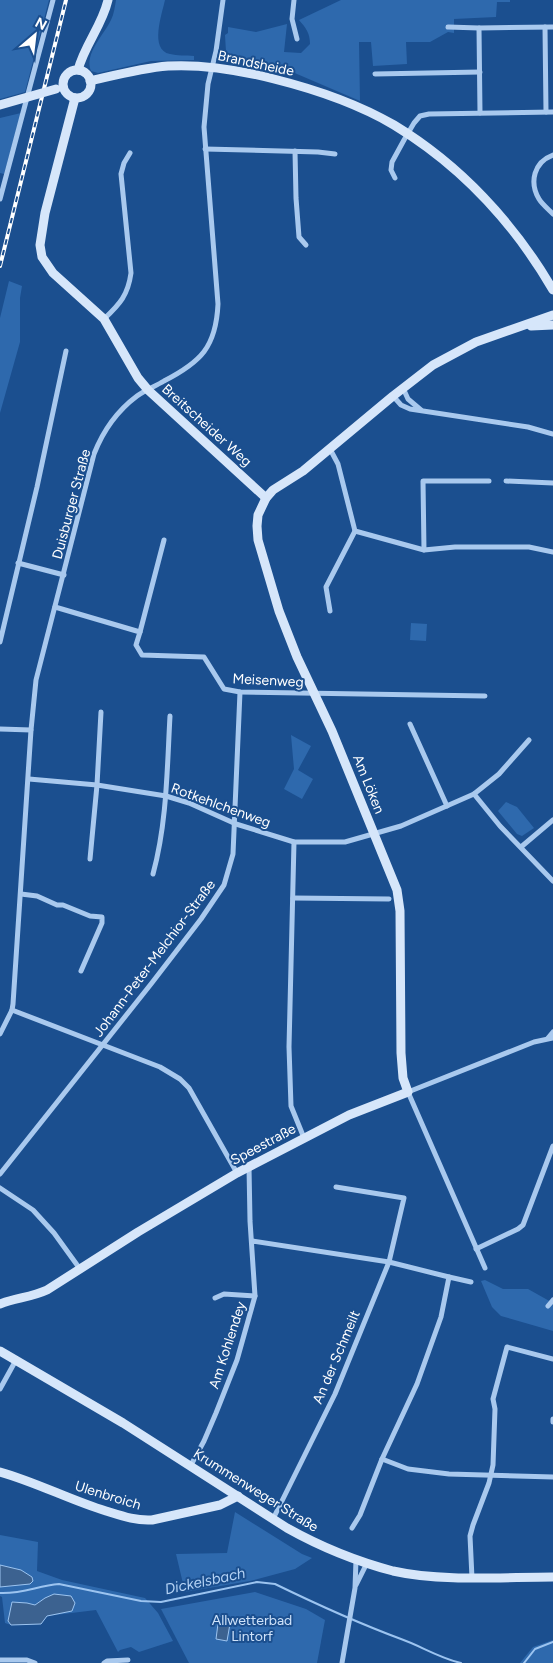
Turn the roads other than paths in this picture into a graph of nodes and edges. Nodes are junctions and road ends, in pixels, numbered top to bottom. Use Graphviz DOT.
graph roads {
  1 [pos="53,0"];
  2 [pos="108,0"];
  3 [pos="223,0"];
  4 [pos="294,0"];
  5 [pos="448,27"];
  6 [pos="545,27"];
  7 [pos="553,27"];
  8 [pos="478,28"];
  9 [pos="296,39"];
  10 [pos="212,67"];
  11 [pos="78,70"];
  12 [pos="480,72"];
  13 [pos="376,74"];
  14 [pos="90,81"];
  15 [pos="59,88"];
  16 [pos="75,98"];
  17 [pos="0,105"];
  18 [pos="546,112"];
  19 [pos="553,112"];
  20 [pos="480,113"];
  21 [pos="407,134"];
  22 [pos="205,149"];
  23 [pos="295,151"];
  24 [pos="130,152"];
  25 [pos="335,154"];
  26 [pos="553,156"];
  27 [pos="395,178"];
  28 [pos="0,199"];
  29 [pos="553,214"];
  30 [pos="306,245"];
  31 [pos="553,290"];
  32 [pos="553,315"];
  33 [pos="104,319"];
  34 [pos="553,325"];
  35 [pos="521,326"];
  36 [pos="66,351"];
  37 [pos="403,388"];
  38 [pos="148,390"];
  39 [pos="393,396"];
  40 [pos="421,410"];
  41 [pos="553,434"];
  42 [pos="330,449"];
  43 [pos="489,481"];
  44 [pos="506,481"];
  45 [pos="553,483"];
  46 [pos="266,498"];
  47 [pos="355,531"];
  48 [pos="164,540"];
  49 [pos="424,550"];
  50 [pos="553,552"];
  51 [pos="18,563"];
  52 [pos="64,574"];
  53 [pos="55,607"];
  54 [pos="330,611"];
  55 [pos="140,632"];
  56 [pos="0,642"];
  57 [pos="240,692"];
  58 [pos="314,694"];
  59 [pos="485,696"];
  60 [pos="101,712"];
  61 [pos="170,716"];
  62 [pos="410,724"];
  63 [pos="0,729"];
  64 [pos="31,730"];
  65 [pos="529,740"];
  66 [pos="29,778"];
  67 [pos="97,785"];
  68 [pos="474,794"];
  69 [pos="166,796"];
  70 [pos="447,806"];
  71 [pos="553,820"];
  72 [pos="236,824"];
  73 [pos="375,834"];
  74 [pos="294,842"];
  75 [pos="521,847"];
  76 [pos="90,859"];
  77 [pos="154,874"];
  78 [pos="553,881"];
  79 [pos="21,894"];
  80 [pos="293,898"];
  81 [pos="389,899"];
  82 [pos="81,971"];
  83 [pos="12,1010"];
  84 [pos="553,1032"];
  85 [pos="0,1034"];
  86 [pos="551,1038"];
  87 [pos="102,1046"];
  88 [pos="408,1092"];
  89 [pos="304,1138"];
  90 [pos="553,1146"];
  91 [pos="250,1166"];
  92 [pos="237,1173"];
  93 [pos="0,1174"];
  94 [pos="0,1188"];
  95 [pos="336,1188"];
  96 [pos="252,1240"];
  97 [pos="476,1248"];
  98 [pos="389,1262"];
  99 [pos="485,1268"];
  100 [pos="80,1270"];
  101 [pos="449,1277"];
  102 [pos="471,1282"];
  103 [pos="255,1296"];
  104 [pos="215,1298"];
  105 [pos="553,1300"];
  106 [pos="0,1304"];
  107 [pos="548,1306"];
  108 [pos="0,1351"];
  109 [pos="553,1359"];
  110 [pos="17,1360"];
  111 [pos="0,1388"];
  112 [pos="382,1460"];
  113 [pos="191,1465"];
  114 [pos="0,1472"];
  115 [pos="491,1474"];
  116 [pos="553,1477"];
  117 [pos="238,1496"];
  118 [pos="273,1519"];
  119 [pos="352,1528"];
  120 [pos="356,1560"];
  121 [pos="367,1563"];
  122 [pos="553,1577"];
  123 [pos="472,1578"];
  124 [pos="355,1588"];
  125 [pos="0,1660"];
  126 [pos="128,1660"];
  127 [pos="35,1663"];
  128 [pos="104,1663"];
  129 [pos="342,1663"];
  1 -- 28 [label="street"];
  2 -- 11 [label="street"];
  3 -- 10 [label="street, Duisburger Straße"];
  4 -- 9 [label="street"];
  5 -- 8 [label="street"];
  6 -- 7 [label="street"];
  6 -- 8 [label="street"];
  6 -- 18 [label="street"];
  8 -- 12 [label="street"];
  10 -- 14 [label="street, Brandsheide"];
  10 -- 21 [label="street, Brandsheide"];
  10 -- 22 [label="street, Duisburger Straße"];
  11 -- 14 [label="street"];
  11 -- 15 [label="street"];
  12 -- 13 [label="street"];
  12 -- 20 [label="street"];
  14 -- 16 [label="street"];
  15 -- 16 [label="street"];
  15 -- 17 [label="street, bridge"];
  16 -- 33 [label="street, Breitscheider Weg"];
  18 -- 19 [label="street"];
  18 -- 20 [label="street"];
  20 -- 21 [label="street"];
  21 -- 27 [label="street"];
  21 -- 31 [label="street, Brandsheide"];
  22 -- 23 [label="street"];
  22 -- 38 [label="street, Duisburger Straße"];
  23 -- 25 [label="street"];
  23 -- 30 [label="street"];
  24 -- 33 [label="street"];
  26 -- 29 [label="street"];
  32 -- 35 [label="street"];
  33 -- 38 [label="street, Breitscheider Weg"];
  34 -- 35 [label="street"];
  35 -- 37 [label="street"];
  36 -- 51 [label="street"];
  37 -- 39 [label="street"];
  37 -- 40 [label="street"];
  38 -- 46 [label="street, Breitscheider Weg"];
  38 -- 52 [label="street, Duisburger Straße"];
  39 -- 40 [label="street"];
  39 -- 42 [label="street"];
  40 -- 41 [label="street"];
  42 -- 46 [label="street"];
  42 -- 47 [label="street"];
  43 -- 49 [label="street"];
  44 -- 45 [label="street"];
  46 -- 58 [label="street, Am Löken"];
  47 -- 49 [label="street"];
  47 -- 54 [label="street"];
  48 -- 55 [label="street"];
  49 -- 50 [label="street"];
  51 -- 52 [label="street"];
  51 -- 56 [label="street"];
  52 -- 53 [label="street, Duisburger Straße"];
  53 -- 55 [label="street"];
  53 -- 64 [label="street, Duisburger Straße"];
  55 -- 57 [label="street, Meisenweg"];
  57 -- 58 [label="street, Meisenweg"];
  57 -- 72 [label="street, Johann-Peter-Melchior-Straße"];
  58 -- 59 [label="street, Meisenweg"];
  58 -- 73 [label="street, Am Löken"];
  60 -- 67 [label="street"];
  61 -- 69 [label="street"];
  62 -- 70 [label="street"];
  63 -- 64 [label="street"];
  64 -- 66 [label="street, Duisburger Straße"];
  65 -- 68 [label="street, Rotkehlchenweg"];
  66 -- 67 [label="street, Rotkehlchenweg"];
  66 -- 79 [label="street, Duisburger Straße"];
  67 -- 69 [label="street, Rotkehlchenweg"];
  67 -- 76 [label="street"];
  68 -- 70 [label="street, Rotkehlchenweg"];
  68 -- 75 [label="street"];
  69 -- 72 [label="street, Rotkehlchenweg"];
  69 -- 77 [label="street"];
  70 -- 73 [label="street, Rotkehlchenweg"];
  71 -- 75 [label="street"];
  72 -- 74 [label="street, Rotkehlchenweg"];
  72 -- 87 [label="street, Johann-Peter-Melchior-Straße"];
  73 -- 74 [label="street, Rotkehlchenweg"];
  73 -- 88 [label="street, Am Löken"];
  74 -- 80 [label="street"];
  75 -- 78 [label="street"];
  79 -- 82 [label="street"];
  79 -- 83 [label="street, Duisburger Straße"];
  80 -- 81 [label="street"];
  80 -- 89 [label="street"];
  83 -- 85 [label="street, Duisburger Straße"];
  83 -- 87 [label="street"];
  84 -- 86 [label="street"];
  86 -- 88 [label="street, Speestraße"];
  87 -- 92 [label="street"];
  87 -- 93 [label="street, Johann-Peter-Melchior-Straße"];
  88 -- 89 [label="street, Speestraße"];
  88 -- 97 [label="street"];
  89 -- 91 [label="street, Speestraße"];
  90 -- 97 [label="street"];
  91 -- 92 [label="street, Speestraße"];
  91 -- 96 [label="street, Am Kohlendey"];
  92 -- 100 [label="street, Speestraße"];
  94 -- 100 [label="street"];
  95 -- 98 [label="street, An der Schmeilt"];
  96 -- 98 [label="street"];
  96 -- 103 [label="street, Am Kohlendey"];
  97 -- 99 [label="street"];
  98 -- 101 [label="street"];
  98 -- 118 [label="street, An der Schmeilt"];
  100 -- 106 [label="street, Speestraße"];
  101 -- 102 [label="street"];
  101 -- 112 [label="street"];
  103 -- 104 [label="street"];
  103 -- 113 [label="street, Am Kohlendey"];
  105 -- 107 [label="street"];
  108 -- 110 [label="street, Krummenweger Straße"];
  109 -- 115 [label="street"];
  110 -- 111 [label="street"];
  110 -- 113 [label="street, Krummenweger Straße"];
  112 -- 115 [label="street"];
  112 -- 119 [label="street"];
  113 -- 117 [label="street, Krummenweger Straße"];
  114 -- 117 [label="street, Ulenbroich"];
  115 -- 116 [label="street"];
  115 -- 123 [label="street"];
  117 -- 118 [label="street, Krummenweger Straße"];
  118 -- 120 [label="street, Krummenweger Straße"];
  120 -- 121 [label="street, Krummenweger Straße"];
  120 -- 124 [label="street"];
  121 -- 123 [label="street, Krummenweger Straße"];
  121 -- 124 [label="street"];
  122 -- 123 [label="street, Krummenweger Straße"];
  124 -- 129 [label="street"];
  125 -- 127 [label="street"];
  126 -- 128 [label="street"];
}
